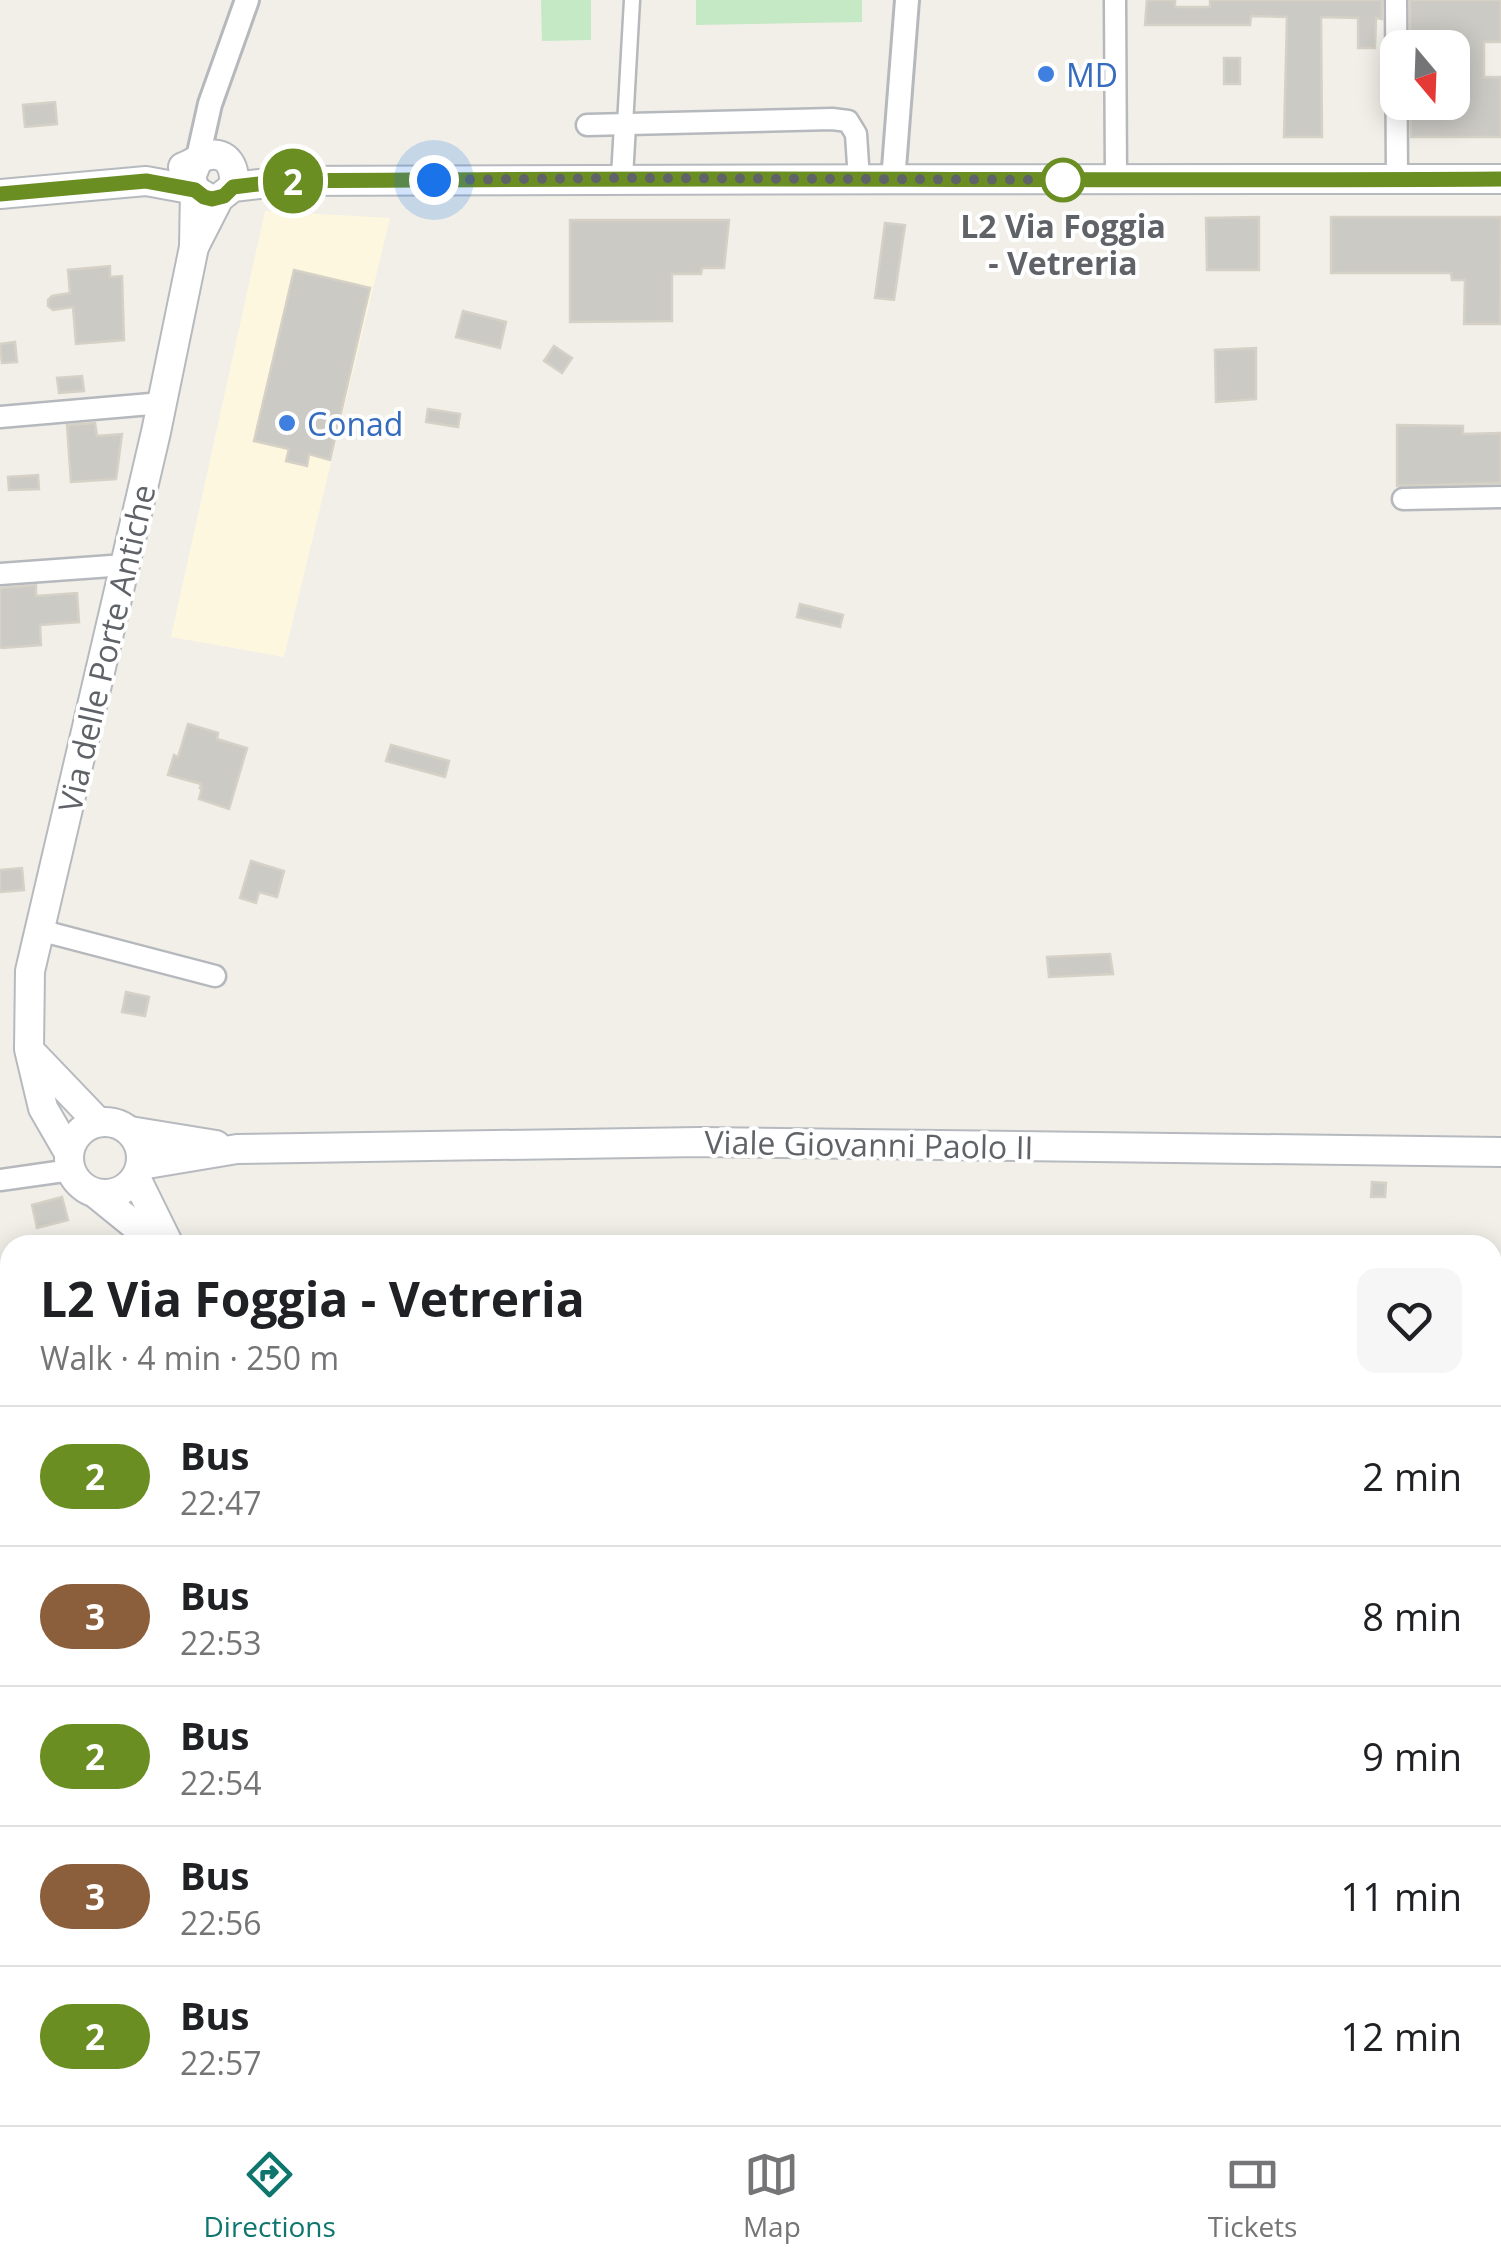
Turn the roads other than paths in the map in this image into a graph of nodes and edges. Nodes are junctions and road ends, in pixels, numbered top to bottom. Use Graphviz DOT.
graph roads {
  1 [pos="247,0"];
  2 [pos="632,0"];
  3 [pos="906,0"];
  4 [pos="1116,0"];
  5 [pos="1396,0"];
  6 [pos="626,124"];
  7 [pos="587,125"];
  8 [pos="217,177"];
  9 [pos="622,178"];
  10 [pos="859,180"];
  11 [pos="1116,180"];
  12 [pos="1397,180"];
  13 [pos="1501,180"];
  14 [pos="894,181"];
  15 [pos="0,194"];
  16 [pos="162,403"];
  17 [pos="0,417"];
  18 [pos="1501,497"];
  19 [pos="1403,499"];
  20 [pos="125,566"];
  21 [pos="0,574"];
  22 [pos="39,930"];
  23 [pos="215,976"];
  24 [pos="29,1049"];
  25 [pos="98,1122"];
  26 [pos="130,1132"];
  27 [pos="237,1148"];
  28 [pos="1501,1152"];
  29 [pos="70,1161"];
  30 [pos="139,1171"];
  31 [pos="0,1180"];
  32 [pos="94,1193"];
  33 [pos="146,1235"];
  34 [pos="165,1235"];
  1 -- 8 [label="street"];
  2 -- 6 [label="street"];
  3 -- 14 [label="street"];
  4 -- 11 [label="street"];
  5 -- 12 [label="street"];
  6 -- 7 [label="street"];
  6 -- 9 [label="street"];
  6 -- 10 [label="street"];
  8 -- 9 [label="main road"];
  8 -- 15 [label="main road"];
  8 -- 16 [label="main road, Via delle Porte Antiche"];
  9 -- 10 [label="main road"];
  10 -- 14 [label="main road"];
  11 -- 12 [label="main road"];
  11 -- 14 [label="main road"];
  12 -- 13 [label="main road"];
  16 -- 17 [label="street"];
  16 -- 20 [label="main road, Via delle Porte Antiche"];
  18 -- 19 [label="street"];
  20 -- 21 [label="street"];
  20 -- 22 [label="main road, Via delle Porte Antiche"];
  22 -- 23 [label="street"];
  22 -- 24 [label="main road, Via delle Porte Antiche"];
  24 -- 25 [label="main road"];
  24 -- 29 [label="main road, Via delle Porte Antiche"];
  25 -- 26 [label="main road"];
  25 -- 29 [label="main road"];
  26 -- 27 [label="main road"];
  26 -- 30 [label="main road"];
  27 -- 28 [label="main road, Viale Giovanni Paolo II"];
  27 -- 30 [label="main road"];
  29 -- 31 [label="street"];
  29 -- 32 [label="main road"];
  30 -- 32 [label="main road"];
  30 -- 34 [label="main road"];
  32 -- 33 [label="main road"];
}
